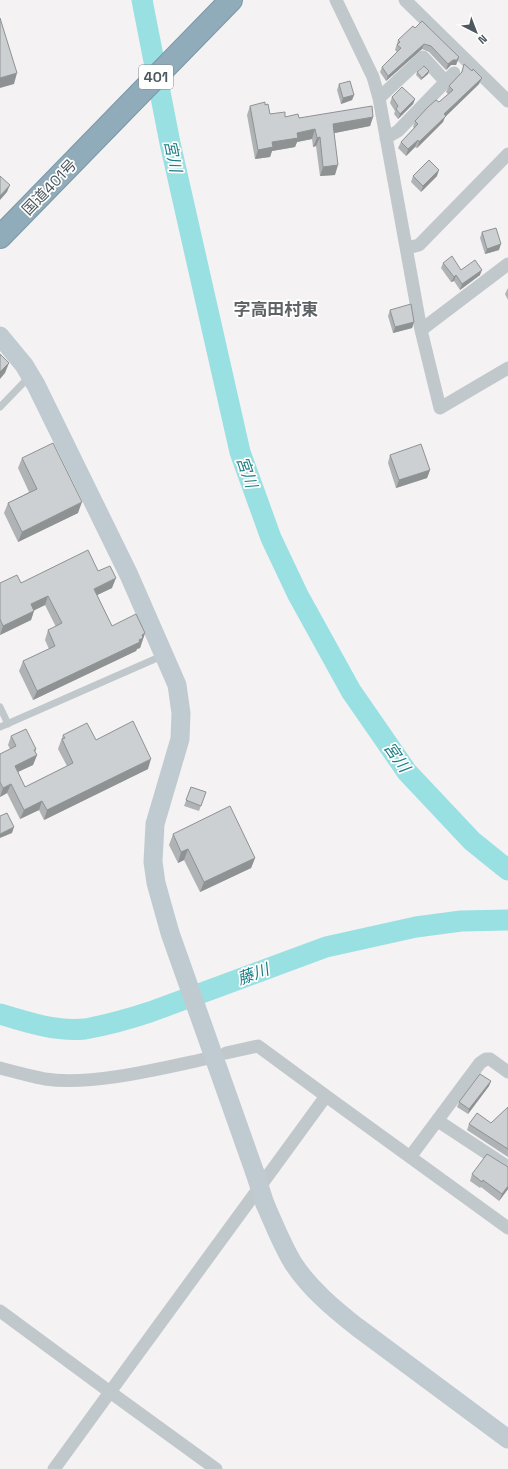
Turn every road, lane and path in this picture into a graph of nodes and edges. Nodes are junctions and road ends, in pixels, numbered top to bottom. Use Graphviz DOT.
graph roads {
  1 [pos="232,0"];
  2 [pos="336,0"];
  3 [pos="405,0"];
  4 [pos="379,98"];
  5 [pos="508,101"];
  6 [pos="386,138"];
  7 [pos="508,154"];
  8 [pos="0,237"];
  9 [pos="407,248"];
  10 [pos="508,264"];
  11 [pos="422,330"];
  12 [pos="0,336"];
  13 [pos="508,368"];
  14 [pos="30,375"];
  15 [pos="0,407"];
  16 [pos="164,655"];
  17 [pos="0,707"];
  18 [pos="8,724"];
  19 [pos="0,727"];
  20 [pos="214,1054"];
  21 [pos="0,1068"];
  22 [pos="508,1072"];
  23 [pos="326,1096"];
  24 [pos="438,1121"];
  25 [pos="410,1157"];
  26 [pos="508,1168"];
  27 [pos="508,1228"];
  28 [pos="0,1311"];
  29 [pos="110,1392"];
  30 [pos="508,1439"];
  31 [pos="54,1469"];
  32 [pos="216,1469"];
  1 -- 8 [label="highway, 国道401号 / 401"];
  2 -- 4 [label="street"];
  3 -- 5 [label="street"];
  4 -- 6 [label="street"];
  4 -- 6 [label="street"];
  6 -- 9 [label="street"];
  7 -- 9 [label="street"];
  9 -- 11 [label="street"];
  10 -- 11 [label="street"];
  11 -- 13 [label="street"];
  12 -- 14 [label="street"];
  14 -- 15 [label="lane"];
  14 -- 16 [label="street"];
  16 -- 18 [label="lane"];
  16 -- 20 [label="street"];
  17 -- 18 [label="lane"];
  18 -- 19 [label="lane"];
  20 -- 21 [label="street"];
  20 -- 23 [label="street"];
  20 -- 30 [label="street, bridge"];
  22 -- 24 [label="street"];
  23 -- 25 [label="street"];
  23 -- 29 [label="street"];
  24 -- 25 [label="street"];
  24 -- 26 [label="street"];
  25 -- 27 [label="street"];
  28 -- 29 [label="street"];
  29 -- 31 [label="street"];
  29 -- 32 [label="street"];
}
